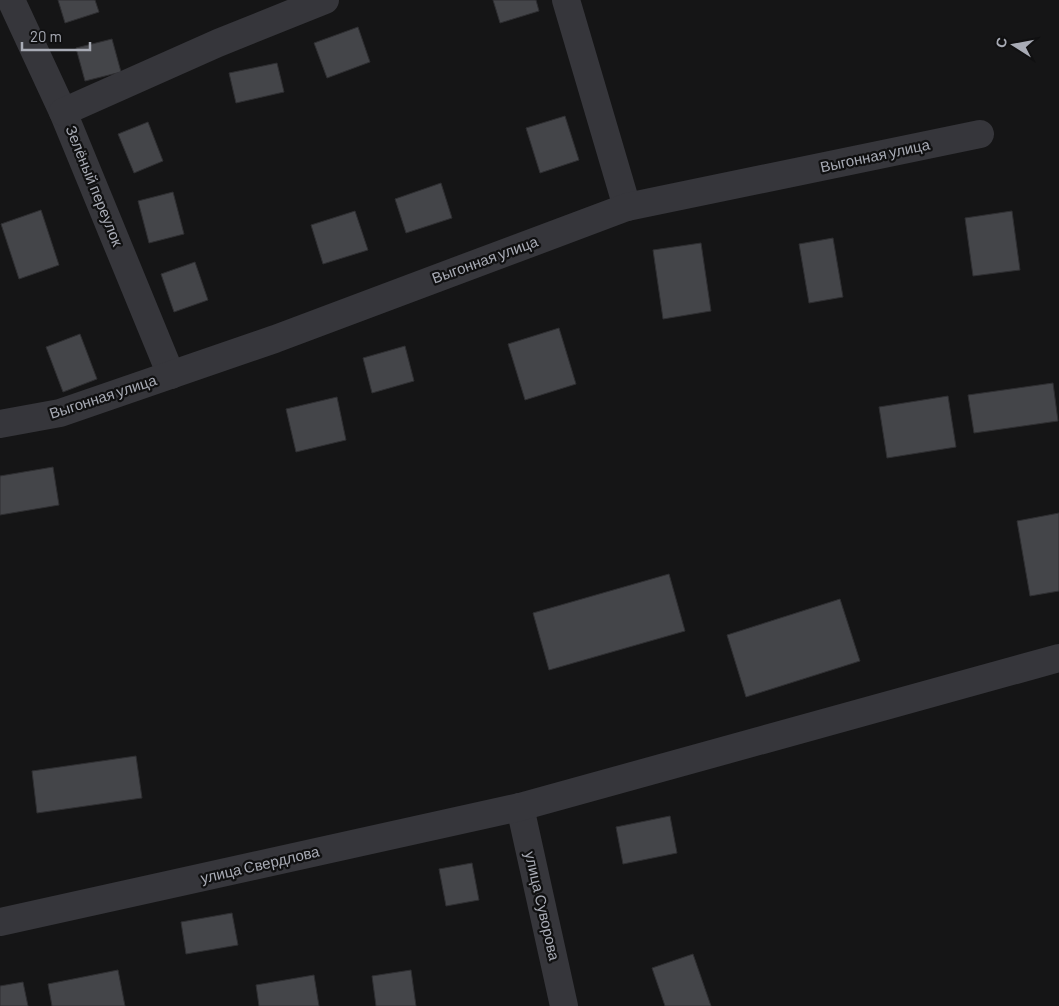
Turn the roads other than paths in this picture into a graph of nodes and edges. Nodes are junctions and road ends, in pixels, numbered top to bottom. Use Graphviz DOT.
graph roads {
  1 [pos="11,0"];
  2 [pos="325,0"];
  3 [pos="566,0"];
  4 [pos="63,112"];
  5 [pos="980,134"];
  6 [pos="627,207"];
  7 [pos="171,375"];
  8 [pos="0,424"];
  9 [pos="1059,658"];
  10 [pos="520,807"];
  11 [pos="0,922"];
  12 [pos="564,1006"];
  1 -- 4 [label="street, Зелёный переулок"];
  2 -- 4 [label="street"];
  3 -- 6 [label="street"];
  4 -- 7 [label="street, Зелёный переулок"];
  5 -- 6 [label="street, Выгонная улица"];
  6 -- 7 [label="street, Выгонная улица"];
  7 -- 8 [label="street, Выгонная улица"];
  9 -- 10 [label="street, улица Свердлова"];
  10 -- 11 [label="street, улица Свердлова"];
  10 -- 12 [label="street, улица Суворова"];
}
